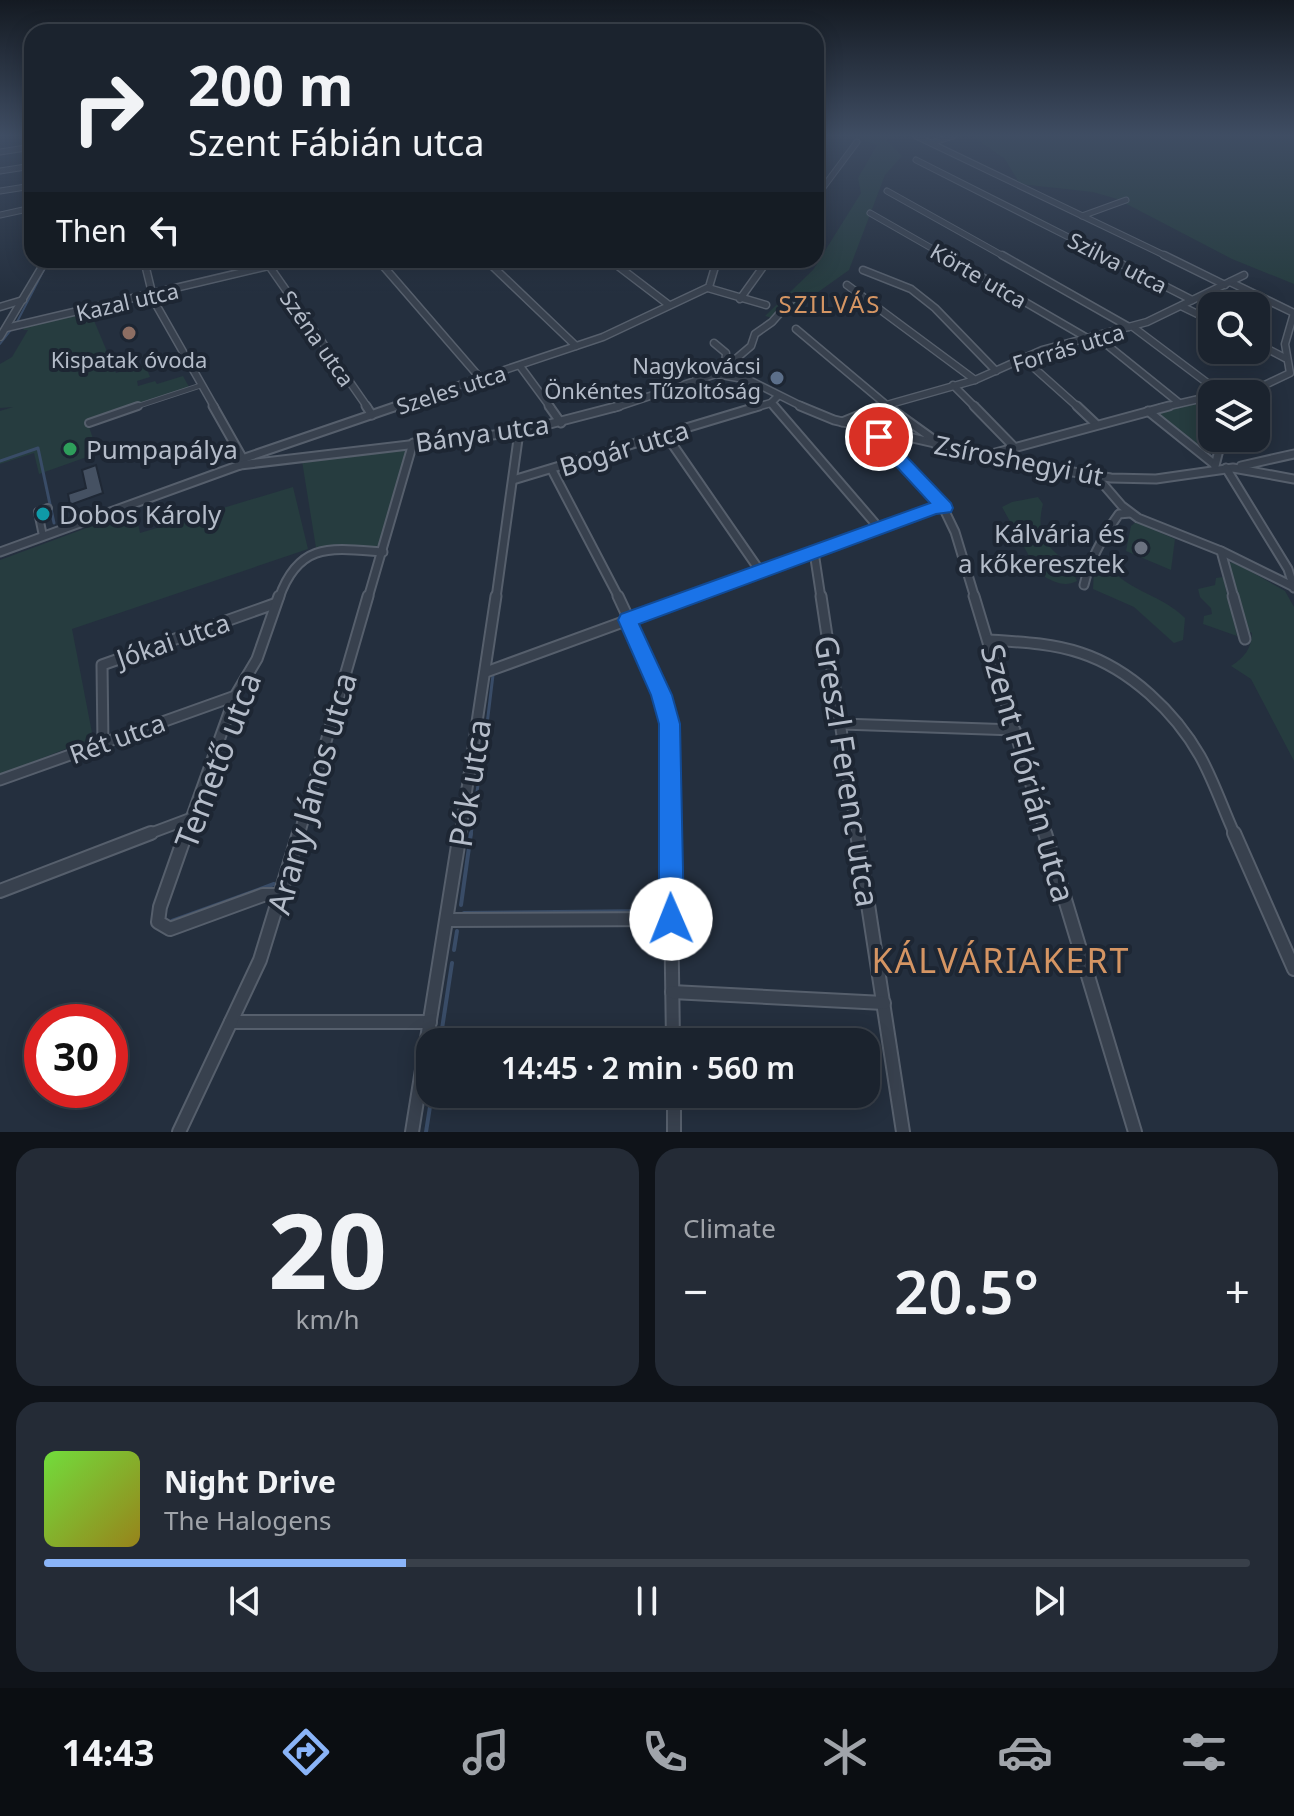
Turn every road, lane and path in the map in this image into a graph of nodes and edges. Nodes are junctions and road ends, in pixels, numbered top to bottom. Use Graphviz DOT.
graph roads {
  1 [pos="973,189"];
  2 [pos="1026,189"];
  3 [pos="887,191"];
  4 [pos="1126,200"];
  5 [pos="24,210"];
  6 [pos="870,213"];
  7 [pos="0,215"];
  8 [pos="1082,216"];
  9 [pos="41,268"];
  10 [pos="146,268"];
  11 [pos="252,268"];
  12 [pos="270,268"];
  13 [pos="385,268"];
  14 [pos="494,268"];
  15 [pos="620,268"];
  16 [pos="714,268"];
  17 [pos="762,268"];
  18 [pos="863,270"];
  19 [pos="1244,275"];
  20 [pos="1228,283"];
  21 [pos="847,285"];
  22 [pos="708,288"];
  23 [pos="151,295"];
  24 [pos="794,297"];
  25 [pos="24,299"];
  26 [pos="740,299"];
  27 [pos="1192,300"];
  28 [pos="669,305"];
  29 [pos="766,305"];
  30 [pos="1181,306"];
  31 [pos="0,307"];
  32 [pos="1198,314"];
  33 [pos="1293,316"];
  34 [pos="1132,327"];
  35 [pos="6,328"];
  36 [pos="796,329"];
  37 [pos="1096,336"];
  38 [pos="0,337"];
  39 [pos="1087,338"];
  40 [pos="714,343"];
  41 [pos="576,346"];
  42 [pos="1270,350"];
  43 [pos="1023,358"];
  44 [pos="1285,358"];
  45 [pos="520,366"];
  46 [pos="721,371"];
  47 [pos="996,371"];
  48 [pos="1292,375"];
  49 [pos="707,376"];
  50 [pos="481,379"];
  51 [pos="975,380"];
  52 [pos="1203,380"];
  53 [pos="1270,382"];
  54 [pos="202,385"];
  55 [pos="953,385"];
  56 [pos="778,396"];
  57 [pos="1198,398"];
  58 [pos="1178,402"];
  59 [pos="771,403"];
  60 [pos="885,405"];
  61 [pos="1148,411"];
  62 [pos="372,415"];
  63 [pos="842,422"];
  64 [pos="89,423"];
  65 [pos="561,423"];
  66 [pos="1096,424"];
  67 [pos="878,431"];
  68 [pos="519,432"];
  69 [pos="666,435"];
  70 [pos="413,443"];
  71 [pos="936,445"];
  72 [pos="1013,446"];
  73 [pos="1222,452"];
  74 [pos="1294,454"];
  75 [pos="986,455"];
  76 [pos="252,461"];
  77 [pos="241,462"];
  78 [pos="1223,467"];
  79 [pos="552,470"];
  80 [pos="1097,477"];
  81 [pos="1294,479"];
  82 [pos="513,480"];
  83 [pos="48,508"];
  84 [pos="945,508"];
  85 [pos="1128,511"];
  86 [pos="879,528"];
  87 [pos="43,536"];
  88 [pos="1221,551"];
  89 [pos="0,552"];
  90 [pos="383,552"];
  91 [pos="814,552"];
  92 [pos="760,571"];
  93 [pos="1084,585"];
  94 [pos="1294,587"];
  95 [pos="274,604"];
  96 [pos="628,620"];
  97 [pos="1245,639"];
  98 [pos="989,640"];
  99 [pos="486,672"];
  100 [pos="235,696"];
  101 [pos="842,724"];
  102 [pos="1015,730"];
  103 [pos="103,744"];
  104 [pos="0,780"];
  105 [pos="194,817"];
  106 [pos="0,891"];
  107 [pos="281,895"];
  108 [pos="671,919"];
  109 [pos="448,920"];
  110 [pos="1294,969"];
  111 [pos="672,992"];
  112 [pos="884,1003"];
  113 [pos="231,1022"];
  114 [pos="430,1022"];
  115 [pos="673,1028"];
  116 [pos="674,1108"];
  117 [pos="179,1132"];
  118 [pos="412,1132"];
  119 [pos="674,1132"];
  120 [pos="903,1132"];
  121 [pos="1135,1132"];
  1 -- 27 [label="street, Szilva utca"];
  2 -- 8 [label="street"];
  3 -- 34 [label="street"];
  4 -- 8 [label="street"];
  5 -- 7 [label="street"];
  6 -- 39 [label="street, Körte utca"];
  8 -- 20 [label="street"];
  9 -- 25 [label="street"];
  10 -- 23 [label="street"];
  11 -- 23 [label="street, Kazal utca"];
  12 -- 62 [label="street, Széna utca"];
  13 -- 50 [label="street"];
  14 -- 41 [label="street"];
  15 -- 28 [label="street"];
  16 -- 22 [label="street"];
  17 -- 26 [label="street"];
  18 -- 47 [label="street"];
  19 -- 20 [label="street, Forrás utca"];
  20 -- 27 [label="street, Forrás utca"];
  20 -- 33 [label="street"];
  21 -- 51 [label="street"];
  22 -- 26 [label="street"];
  22 -- 28 [label="street, Szeles utca"];
  23 -- 35 [label="street, Kazal utca"];
  23 -- 54 [label="street"];
  24 -- 46 [label="street"];
  25 -- 31 [label="street"];
  25 -- 35 [label="street"];
  26 -- 29 [label="street"];
  27 -- 30 [label="street, Forrás utca"];
  28 -- 41 [label="street, Szeles utca"];
  30 -- 32 [label="street"];
  30 -- 34 [label="street, Forrás utca"];
  33 -- 44 [label="street"];
  34 -- 37 [label="street, Forrás utca"];
  34 -- 52 [label="street"];
  35 -- 38 [label="street"];
  36 -- 60 [label="street"];
  37 -- 39 [label="street, Forrás utca"];
  37 -- 58 [label="street"];
  39 -- 43 [label="street, Forrás utca"];
  40 -- 46 [label="street"];
  41 -- 45 [label="street, Szeles utca"];
  42 -- 44 [label="street"];
  43 -- 47 [label="street, Forrás utca"];
  43 -- 66 [label="street"];
  44 -- 48 [label="street"];
  45 -- 50 [label="street, Szeles utca"];
  45 -- 65 [label="street"];
  46 -- 49 [label="street, Zsíroshegyi út"];
  46 -- 56 [label="street, Zsíroshegyi út"];
  47 -- 51 [label="street, Forrás utca"];
  48 -- 53 [label="street"];
  49 -- 65 [label="street, Bánya utca"];
  50 -- 62 [label="street, Szeles utca"];
  51 -- 55 [label="street, Forrás utca"];
  54 -- 64 [label="street"];
  54 -- 77 [label="street"];
  55 -- 60 [label="street, Forrás utca"];
  55 -- 72 [label="street"];
  56 -- 59 [label="street, Bogár utca"];
  56 -- 63 [label="street, Zsíroshegyi út"];
  57 -- 58 [label="street"];
  58 -- 61 [label="street"];
  59 -- 69 [label="street, Bogár utca"];
  59 -- 86 [label="street"];
  60 -- 63 [label="street, Forrás utca"];
  60 -- 71 [label="street"];
  61 -- 66 [label="street"];
  61 -- 78 [label="street"];
  62 -- 76 [label="street, Szeles utca"];
  63 -- 67 [label="street, Zsíroshegyi út"];
  65 -- 68 [label="street, Bánya utca"];
  66 -- 72 [label="street"];
  67 -- 71 [label="street, Zsíroshegyi út"];
  67 -- 84 [label="street"];
  68 -- 70 [label="street, Bánya utca"];
  68 -- 82 [label="street, Pók utca"];
  69 -- 79 [label="street, Bogár utca"];
  69 -- 92 [label="street"];
  70 -- 76 [label="street, Bánya utca"];
  70 -- 90 [label="street, Arany János utca"];
  71 -- 75 [label="street, Zsíroshegyi út"];
  72 -- 75 [label="street"];
  73 -- 78 [label="street"];
  74 -- 78 [label="street"];
  75 -- 80 [label="street, Zsíroshegyi út"];
  76 -- 77 [label="street, Szeles utca"];
  77 -- 87 [label="street"];
  78 -- 80 [label="street, Zsíroshegyi út"];
  78 -- 81 [label="street, Zsíroshegyi út"];
  78 -- 94 [label="street"];
  79 -- 82 [label="street, Bogár utca"];
  79 -- 96 [label="street"];
  80 -- 85 [label="street"];
  82 -- 99 [label="street, Pók utca"];
  83 -- 87 [label="street"];
  84 -- 86 [label="street"];
  84 -- 98 [label="street, Szent Flórián utca"];
  85 -- 88 [label="street"];
  85 -- 93 [label="street"];
  86 -- 91 [label="street"];
  87 -- 89 [label="street"];
  88 -- 94 [label="street"];
  88 -- 97 [label="street"];
  90 -- 95 [label="street, Temető utca"];
  90 -- 107 [label="street, Arany János utca"];
  91 -- 92 [label="street"];
  91 -- 101 [label="street, Greszl Ferenc utca"];
  92 -- 96 [label="street"];
  95 -- 100 [label="street, Temető utca"];
  95 -- 103 [label="street, Jókai utca"];
  96 -- 99 [label="street"];
  96 -- 108 [label="street"];
  98 -- 102 [label="street, Szent Flórián utca"];
  98 -- 110 [label="street"];
  99 -- 109 [label="street, Pók utca"];
  100 -- 103 [label="street, Rét utca"];
  100 -- 105 [label="street, Temető utca"];
  101 -- 102 [label="street"];
  101 -- 112 [label="street, Greszl Ferenc utca"];
  102 -- 121 [label="street, Szent Flórián utca"];
  103 -- 104 [label="street, Rét utca"];
  105 -- 106 [label="street"];
  105 -- 107 [label="street, Temető utca"];
  107 -- 113 [label="street, Arany János utca"];
  108 -- 109 [label="street"];
  108 -- 111 [label="street"];
  109 -- 114 [label="street, Pók utca"];
  111 -- 112 [label="street"];
  111 -- 115 [label="street"];
  112 -- 120 [label="street, Greszl Ferenc utca"];
  113 -- 114 [label="street"];
  113 -- 117 [label="street, Arany János utca"];
  114 -- 118 [label="street, Pók utca"];
  116 -- 119 [label="street"];
}
